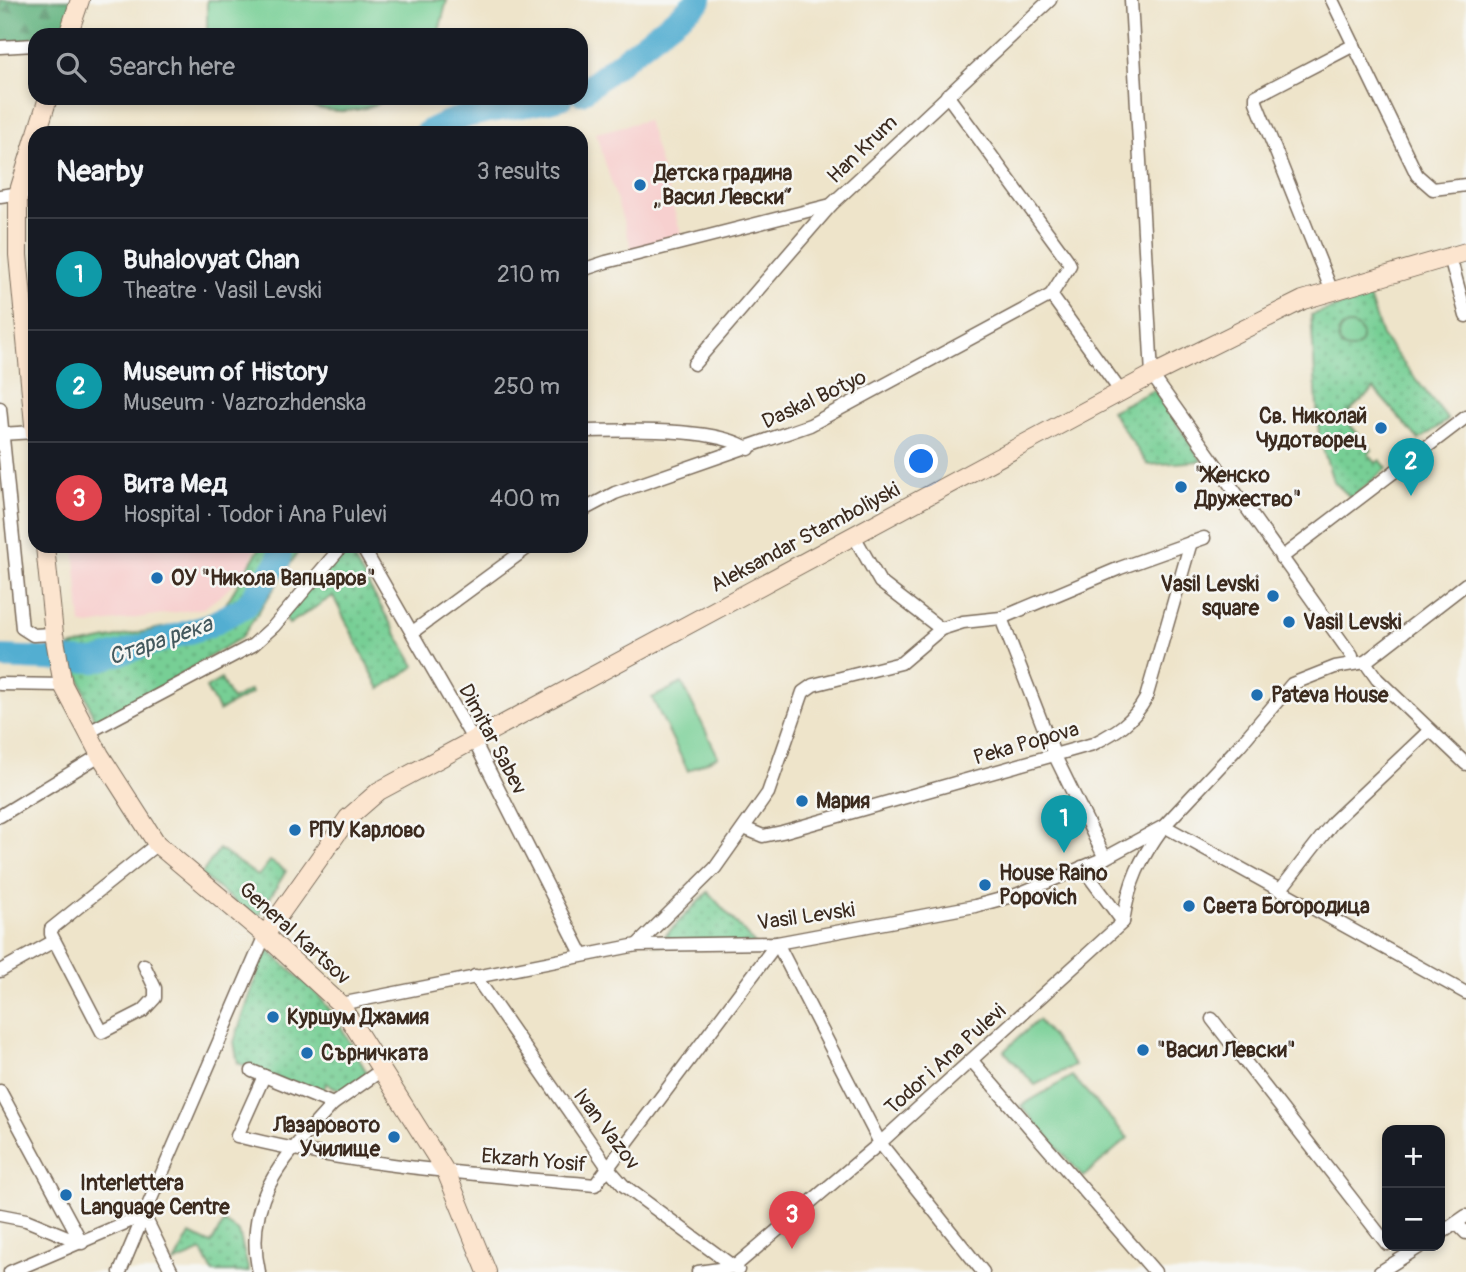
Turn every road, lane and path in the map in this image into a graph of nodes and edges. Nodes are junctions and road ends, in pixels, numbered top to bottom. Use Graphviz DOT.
graph roads {
  1 [pos="80,0"];
  2 [pos="1051,0"];
  3 [pos="1131,0"];
  4 [pos="1332,0"];
  5 [pos="70,28"];
  6 [pos="28,45"];
  7 [pos="1354,45"];
  8 [pos="0,47"];
  9 [pos="947,96"];
  10 [pos="46,105"];
  11 [pos="39,126"];
  12 [pos="28,161"];
  13 [pos="1466,185"];
  14 [pos="18,194"];
  15 [pos="831,205"];
  16 [pos="1458,254"];
  17 [pos="588,268"];
  18 [pos="1331,289"];
  19 [pos="1051,295"];
  20 [pos="1466,316"];
  21 [pos="28,360"];
  22 [pos="694,364"];
  23 [pos="1152,375"];
  24 [pos="1121,392"];
  25 [pos="0,408"];
  26 [pos="1466,417"];
  27 [pos="588,431"];
  28 [pos="1,434"];
  29 [pos="28,434"];
  30 [pos="749,449"];
  31 [pos="588,507"];
  32 [pos="854,536"];
  33 [pos="47,553"];
  34 [pos="336,553"];
  35 [pos="366,553"];
  36 [pos="520,553"];
  37 [pos="1281,558"];
  38 [pos="1466,584"];
  39 [pos="1001,618"];
  40 [pos="941,629"];
  41 [pos="414,631"];
  42 [pos="54,634"];
  43 [pos="1352,656"];
  44 [pos="1365,662"];
  45 [pos="0,684"];
  46 [pos="63,685"];
  47 [pos="1429,731"];
  48 [pos="87,733"];
  49 [pos="474,741"];
  50 [pos="1054,754"];
  51 [pos="100,755"];
  52 [pos="1466,764"];
  53 [pos="0,816"];
  54 [pos="1164,826"];
  55 [pos="744,828"];
  56 [pos="157,844"];
  57 [pos="1105,858"];
  58 [pos="1082,867"];
  59 [pos="1281,889"];
  60 [pos="1124,922"];
  61 [pos="265,934"];
  62 [pos="54,941"];
  63 [pos="777,943"];
  64 [pos="637,945"];
  65 [pos="582,954"];
  66 [pos="144,965"];
  67 [pos="0,971"];
  68 [pos="475,976"];
  69 [pos="1466,993"];
  70 [pos="340,1004"];
  71 [pos="1212,1019"];
  72 [pos="972,1061"];
  73 [pos="383,1069"];
  74 [pos="0,1091"];
  75 [pos="333,1104"];
  76 [pos="880,1143"];
  77 [pos="292,1150"];
  78 [pos="609,1169"];
  79 [pos="447,1174"];
  80 [pos="0,1215"];
  81 [pos="144,1215"];
  82 [pos="1461,1220"];
  83 [pos="1445,1231"];
  84 [pos="1466,1233"];
  85 [pos="1382,1237"];
  86 [pos="82,1243"];
  87 [pos="1393,1251"];
  88 [pos="1414,1251"];
  89 [pos="1400,1260"];
  90 [pos="738,1269"];
  91 [pos="15,1270"];
  92 [pos="121,1272"];
  93 [pos="172,1272"];
  94 [pos="259,1272"];
  95 [pos="487,1272"];
  96 [pos="698,1272"];
  97 [pos="983,1272"];
  98 [pos="1155,1272"];
  99 [pos="1380,1272"];
  1 -- 5 [label="street"];
  2 -- 9 [label="street, Han Krum"];
  3 -- 23 [label="street"];
  4 -- 7 [label="street"];
  6 -- 8 [label="street"];
  7 -- 13 [label="street"];
  7 -- 18 [label="street"];
  9 -- 15 [label="street, Han Krum"];
  9 -- 19 [label="street"];
  10 -- 11 [label="street"];
  12 -- 14 [label="street"];
  14 -- 21 [label="street"];
  15 -- 17 [label="street, Han Krum"];
  15 -- 22 [label="street"];
  16 -- 18 [label="street, Aleksandar Stamboliyski"];
  16 -- 20 [label="street"];
  18 -- 23 [label="street, Aleksandar Stamboliyski"];
  19 -- 24 [label="street"];
  19 -- 30 [label="street, Daskal Botyo"];
  23 -- 24 [label="street, Aleksandar Stamboliyski"];
  23 -- 37 [label="street"];
  24 -- 32 [label="street, Aleksandar Stamboliyski"];
  25 -- 28 [label="street"];
  26 -- 37 [label="street"];
  27 -- 30 [label="street"];
  28 -- 29 [label="street"];
  28 -- 42 [label="street"];
  30 -- 31 [label="street, Daskal Botyo"];
  32 -- 40 [label="street"];
  32 -- 49 [label="street, Aleksandar Stamboliyski"];
  33 -- 42 [label="street, General Kartsov"];
  34 -- 48 [label="street"];
  35 -- 41 [label="street, Dimitar Sabev"];
  36 -- 41 [label="street"];
  37 -- 43 [label="street"];
  38 -- 44 [label="street, Vasil Levski"];
  39 -- 40 [label="street"];
  39 -- 50 [label="street"];
  39 -- 50 [label="street, Peka Popova"];
  40 -- 55 [label="street"];
  41 -- 49 [label="street, Dimitar Sabev"];
  42 -- 46 [label="street, General Kartsov"];
  44 -- 47 [label="street"];
  44 -- 54 [label="street, Vasil Levski"];
  45 -- 46 [label="street"];
  46 -- 48 [label="street, General Kartsov"];
  47 -- 52 [label="street"];
  47 -- 59 [label="street"];
  48 -- 51 [label="street, General Kartsov"];
  49 -- 61 [label="street, Aleksandar Stamboliyski"];
  49 -- 65 [label="street, Dimitar Sabev"];
  50 -- 55 [label="street, Peka Popova"];
  50 -- 57 [label="street"];
  51 -- 53 [label="street"];
  51 -- 56 [label="street, General Kartsov"];
  54 -- 57 [label="street, Vasil Levski"];
  54 -- 59 [label="street"];
  54 -- 60 [label="street"];
  55 -- 64 [label="street"];
  56 -- 61 [label="street, General Kartsov"];
  56 -- 62 [label="street"];
  57 -- 58 [label="street, Vasil Levski"];
  58 -- 60 [label="street"];
  58 -- 63 [label="street, Vasil Levski"];
  59 -- 69 [label="street"];
  60 -- 72 [label="street, Todor i Ana Pulevi"];
  61 -- 70 [label="street, General Kartsov"];
  61 -- 81 [label="street"];
  62 -- 66 [label="street"];
  62 -- 67 [label="street"];
  63 -- 64 [label="street, Vasil Levski"];
  63 -- 76 [label="street"];
  63 -- 78 [label="street, Ekzarh Yosif"];
  64 -- 65 [label="street, Vasil Levski"];
  65 -- 68 [label="street, Vasil Levski"];
  68 -- 70 [label="street, Vasil Levski"];
  68 -- 78 [label="street, Ivan Vazov"];
  70 -- 73 [label="street, General Kartsov"];
  71 -- 85 [label="street"];
  72 -- 76 [label="street, Todor i Ana Pulevi"];
  72 -- 98 [label="street"];
  73 -- 75 [label="street"];
  73 -- 79 [label="street, General Kartsov"];
  74 -- 86 [label="street"];
  75 -- 77 [label="street"];
  75 -- 77 [label="street, Ekzarh Yosif"];
  76 -- 90 [label="street, Todor i Ana Pulevi"];
  76 -- 97 [label="street"];
  77 -- 79 [label="street, Ekzarh Yosif"];
  77 -- 94 [label="street"];
  78 -- 79 [label="street, Ekzarh Yosif"];
  78 -- 90 [label="street, Ivan Vazov"];
  79 -- 95 [label="street, General Kartsov"];
  80 -- 86 [label="street"];
  81 -- 86 [label="street"];
  81 -- 92 [label="street"];
  81 -- 93 [label="street"];
  82 -- 83 [label="street"];
  82 -- 84 [label="street"];
  86 -- 91 [label="street"];
  87 -- 89 [label="street"];
  88 -- 89 [label="street"];
  89 -- 99 [label="street"];
  90 -- 96 [label="street"];
}
